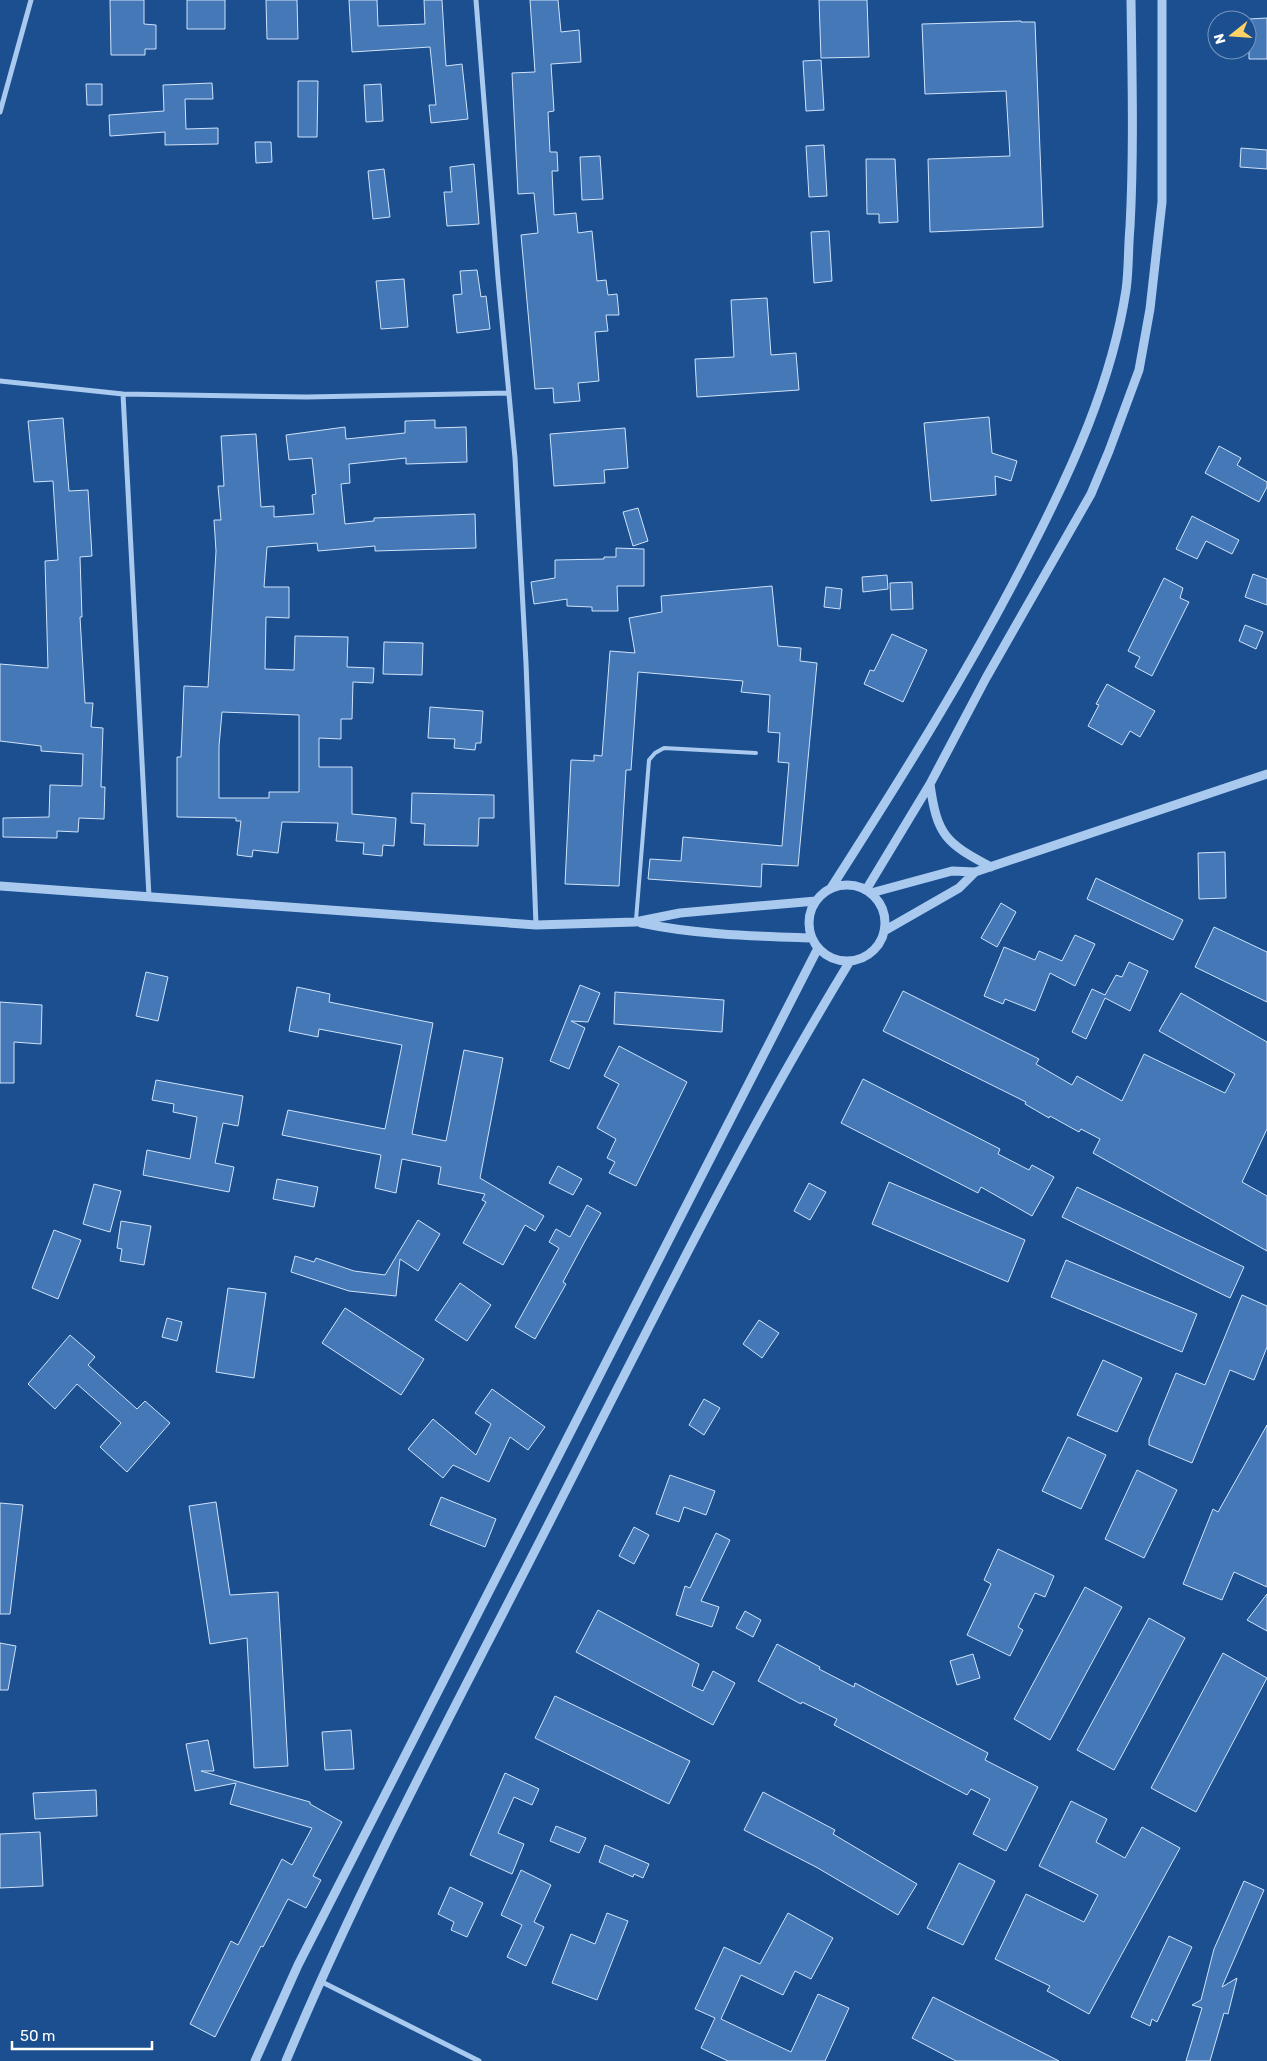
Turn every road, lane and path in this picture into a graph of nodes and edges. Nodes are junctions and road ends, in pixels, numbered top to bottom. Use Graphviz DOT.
graph roads {
  1 [pos="31,0"];
  2 [pos="476,0"];
  3 [pos="1131,0"];
  4 [pos="1162,0"];
  5 [pos="0,112"];
  6 [pos="0,381"];
  7 [pos="509,393"];
  8 [pos="123,394"];
  9 [pos="756,753"];
  10 [pos="1267,774"];
  11 [pos="930,784"];
  12 [pos="990,867"];
  13 [pos="975,872"];
  14 [pos="0,886"];
  15 [pos="831,888"];
  16 [pos="868,892"];
  17 [pos="149,897"];
  18 [pos="816,900"];
  19 [pos="636,922"];
  20 [pos="536,925"];
  21 [pos="884,931"];
  22 [pos="812,938"];
  23 [pos="818,948"];
  24 [pos="850,961"];
  25 [pos="319,1980"];
  26 [pos="254,2061"];
  27 [pos="286,2061"];
  28 [pos="479,2061"];
  1 -- 5 [label="street"];
  2 -- 7 [label="street"];
  3 -- 15 [label="street"];
  4 -- 11 [label="street"];
  6 -- 8 [label="street"];
  7 -- 8 [label="street"];
  7 -- 20 [label="street"];
  8 -- 17 [label="street"];
  9 -- 19 [label="lane"];
  10 -- 12 [label="street"];
  11 -- 12 [label="street"];
  11 -- 16 [label="street"];
  12 -- 13 [label="street"];
  13 -- 16 [label="street"];
  13 -- 21 [label="street"];
  14 -- 17 [label="street"];
  15 -- 16 [label="street"];
  15 -- 18 [label="street"];
  16 -- 21 [label="street"];
  17 -- 20 [label="street"];
  18 -- 19 [label="street"];
  18 -- 22 [label="street"];
  19 -- 20 [label="street"];
  19 -- 22 [label="street"];
  21 -- 24 [label="street"];
  22 -- 23 [label="street"];
  23 -- 24 [label="street"];
  23 -- 26 [label="street"];
  24 -- 25 [label="street"];
  25 -- 27 [label="street"];
  25 -- 28 [label="street"];
}
